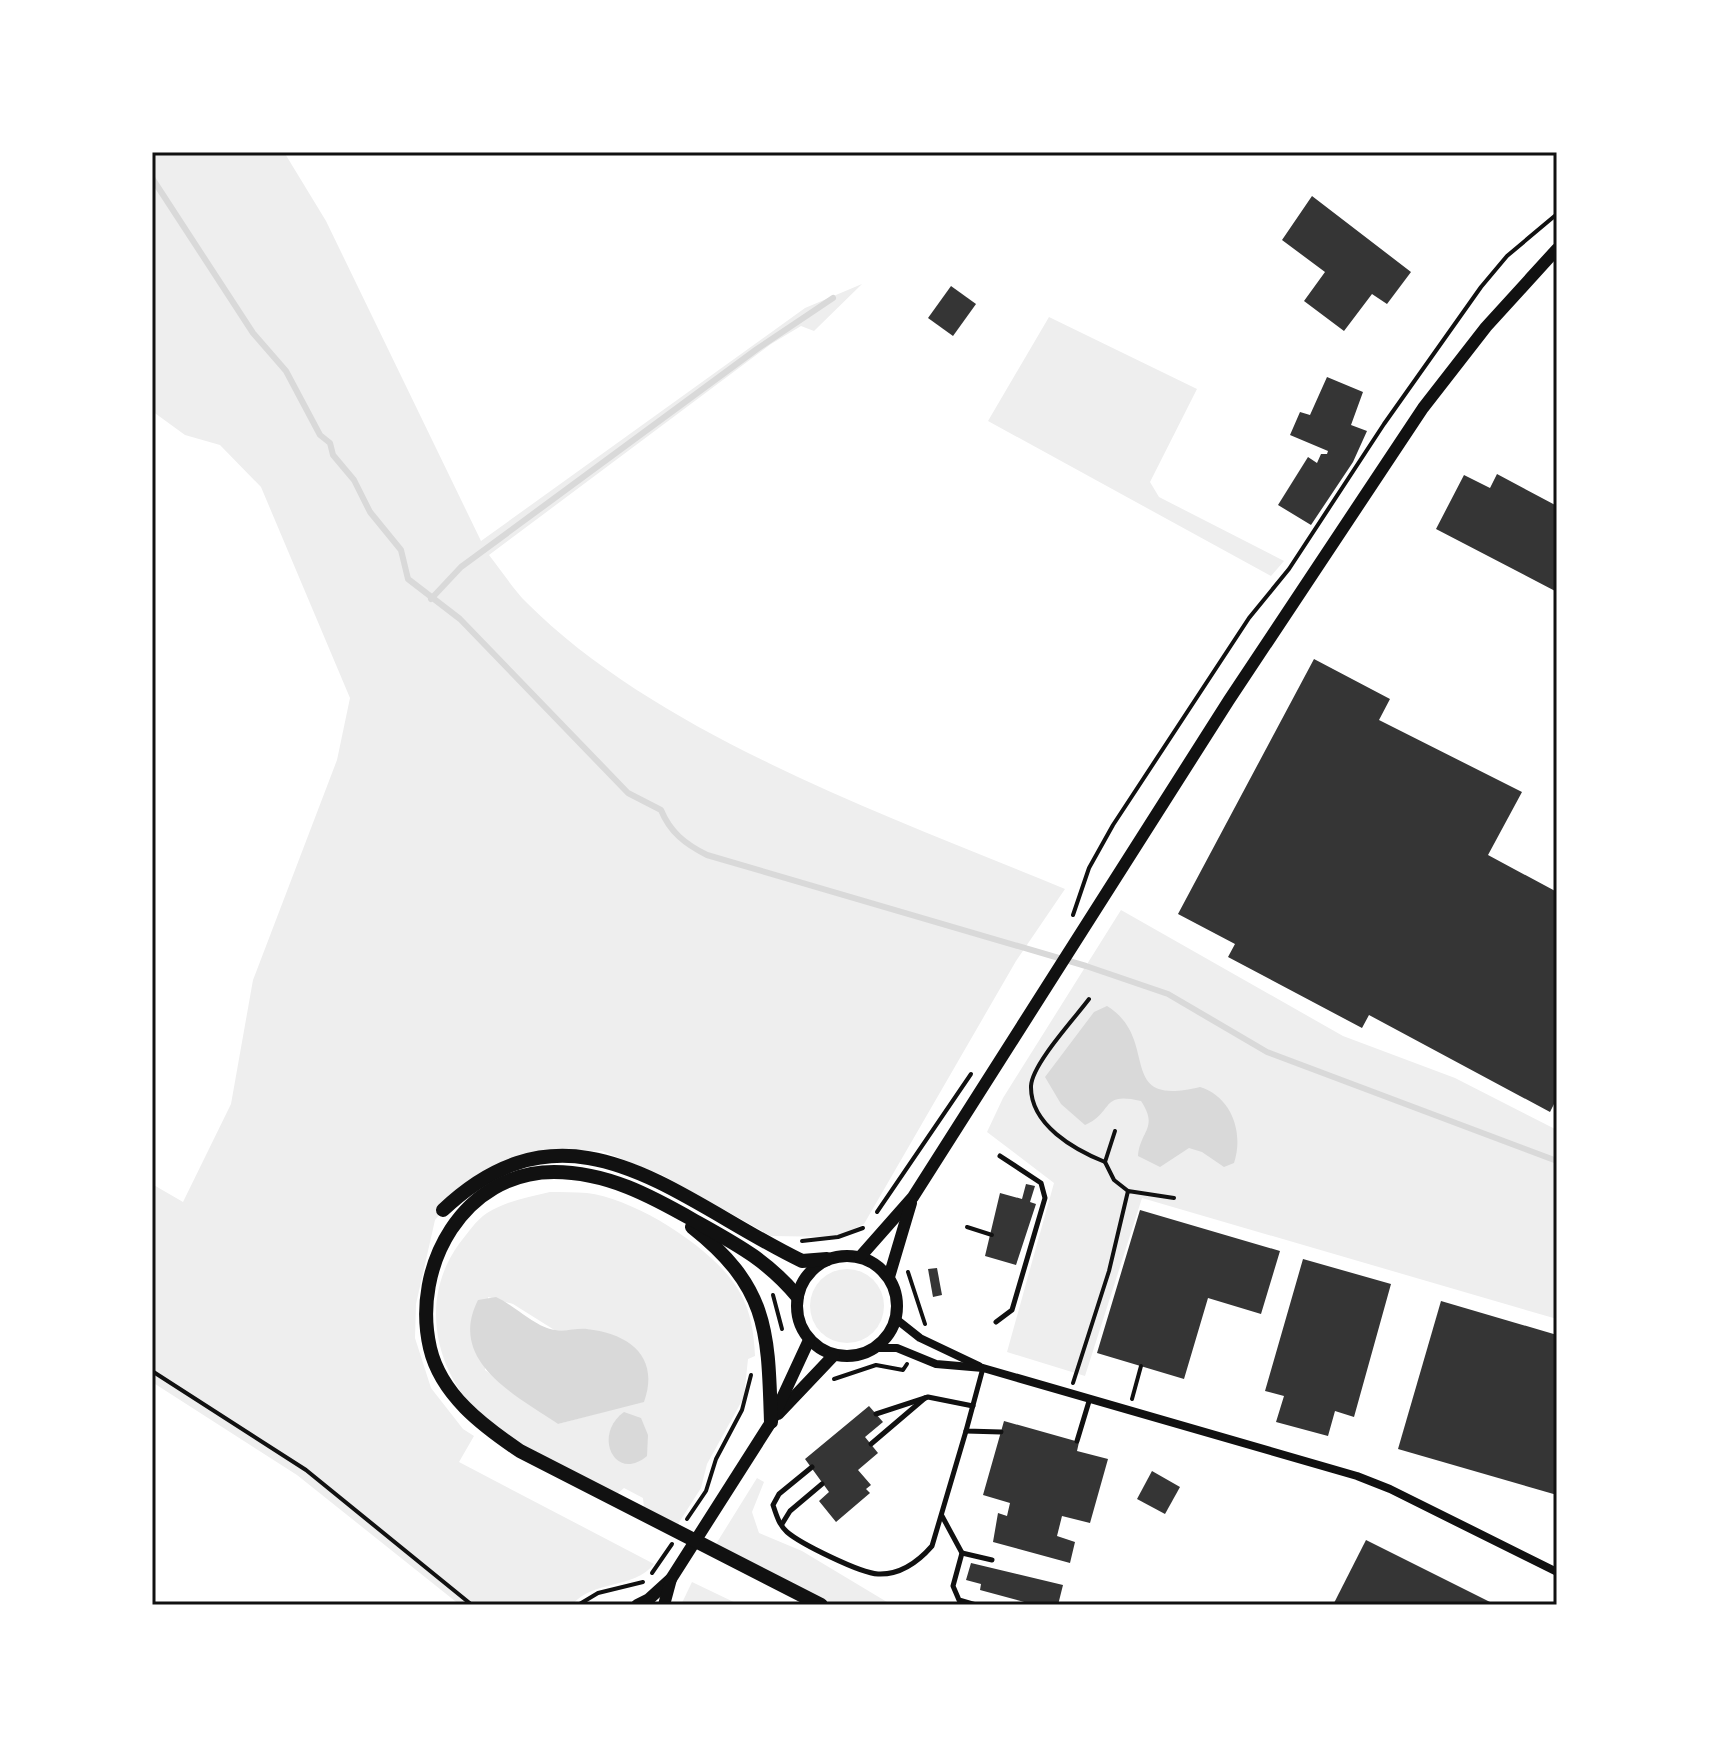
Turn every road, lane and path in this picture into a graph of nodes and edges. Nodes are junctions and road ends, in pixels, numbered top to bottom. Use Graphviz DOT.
graph roads {
  1 [pos="1557,214"];
  2 [pos="1557,249"];
  3 [pos="1064,928"];
  4 [pos="1089,999"];
  5 [pos="971,1073"];
  6 [pos="1115,1131"];
  7 [pos="1000,1156"];
  8 [pos="1105,1162"];
  9 [pos="1128,1191"];
  10 [pos="913,1197"];
  11 [pos="1174,1198"];
  12 [pos="658,1200"];
  13 [pos="443,1210"];
  14 [pos="875,1213"];
  15 [pos="967,1227"];
  16 [pos="992,1235"];
  17 [pos="896,1245"];
  18 [pos="860,1257"];
  19 [pos="827,1259"];
  20 [pos="889,1277"];
  21 [pos="797,1296"];
  22 [pos="896,1319"];
  23 [pos="996,1322"];
  24 [pos="920,1338"];
  25 [pos="809,1340"];
  26 [pos="875,1348"];
  27 [pos="912,1354"];
  28 [pos="834,1355"];
  29 [pos="769,1360"];
  30 [pos="1141,1366"];
  31 [pos="983,1368"];
  32 [pos="152,1371"];
  33 [pos="812,1378"];
  34 [pos="1070,1393"];
  35 [pos="928,1397"];
  36 [pos="1090,1398"];
  37 [pos="973,1406"];
  38 [pos="1129,1410"];
  39 [pos="876,1414"];
  40 [pos="771,1422"];
  41 [pos="966,1431"];
  42 [pos="1001,1432"];
  43 [pos="1077,1441"];
  44 [pos="871,1444"];
  45 [pos="812,1467"];
  46 [pos="822,1484"];
  47 [pos="706,1491"];
  48 [pos="942,1515"];
  49 [pos="782,1524"];
  50 [pos="962,1553"];
  51 [pos="992,1560"];
  52 [pos="655,1570"];
  53 [pos="1557,1572"];
  54 [pos="671,1579"];
  55 [pos="472,1605"];
  56 [pos="578,1605"];
  57 [pos="637,1605"];
  58 [pos="664,1605"];
  59 [pos="821,1605"];
  60 [pos="976,1605"];
  1 -- 3 [label="path"];
  2 -- 10 [label="main road"];
  4 -- 8 [label="path"];
  5 -- 14 [label="path"];
  6 -- 8 [label="path"];
  7 -- 23 [label="lane"];
  8 -- 9 [label="path"];
  9 -- 11 [label="path"];
  9 -- 34 [label="path"];
  10 -- 17 [label="main road"];
  10 -- 18 [label="main road"];
  12 -- 21 [label="main road"];
  12 -- 29 [label="main road"];
  12 -- 59 [label="main road"];
  13 -- 19 [label="main road"];
  15 -- 16 [label="path"];
  17 -- 20 [label="main road"];
  17 -- 24 [label="path"];
  18 -- 19 [label="main road"];
  18 -- 20 [label="main road"];
  19 -- 21 [label="main road"];
  20 -- 22 [label="main road"];
  21 -- 25 [label="main road"];
  22 -- 24 [label="street"];
  22 -- 26 [label="main road"];
  24 -- 31 [label="street"];
  25 -- 28 [label="main road"];
  25 -- 40 [label="main road"];
  26 -- 27 [label="street"];
  26 -- 28 [label="main road"];
  27 -- 31 [label="street"];
  27 -- 33 [label="path"];
  28 -- 33 [label="main road"];
  29 -- 40 [label="main road"];
  29 -- 47 [label="path"];
  30 -- 38 [label="path"];
  31 -- 34 [label="street"];
  31 -- 37 [label="lane"];
  32 -- 55 [label="path"];
  33 -- 40 [label="main road"];
  34 -- 36 [label="street"];
  35 -- 37 [label="lane"];
  35 -- 39 [label="lane"];
  35 -- 44 [label="lane"];
  36 -- 38 [label="street"];
  36 -- 43 [label="lane"];
  37 -- 41 [label="lane"];
  38 -- 53 [label="street"];
  40 -- 54 [label="main road"];
  41 -- 42 [label="lane"];
  41 -- 48 [label="lane"];
  45 -- 49 [label="lane"];
  46 -- 49 [label="lane"];
  48 -- 49 [label="lane"];
  48 -- 50 [label="lane"];
  50 -- 51 [label="lane"];
  50 -- 60 [label="lane"];
  52 -- 56 [label="path"];
  54 -- 57 [label="main road"];
  54 -- 58 [label="main road"];
}
